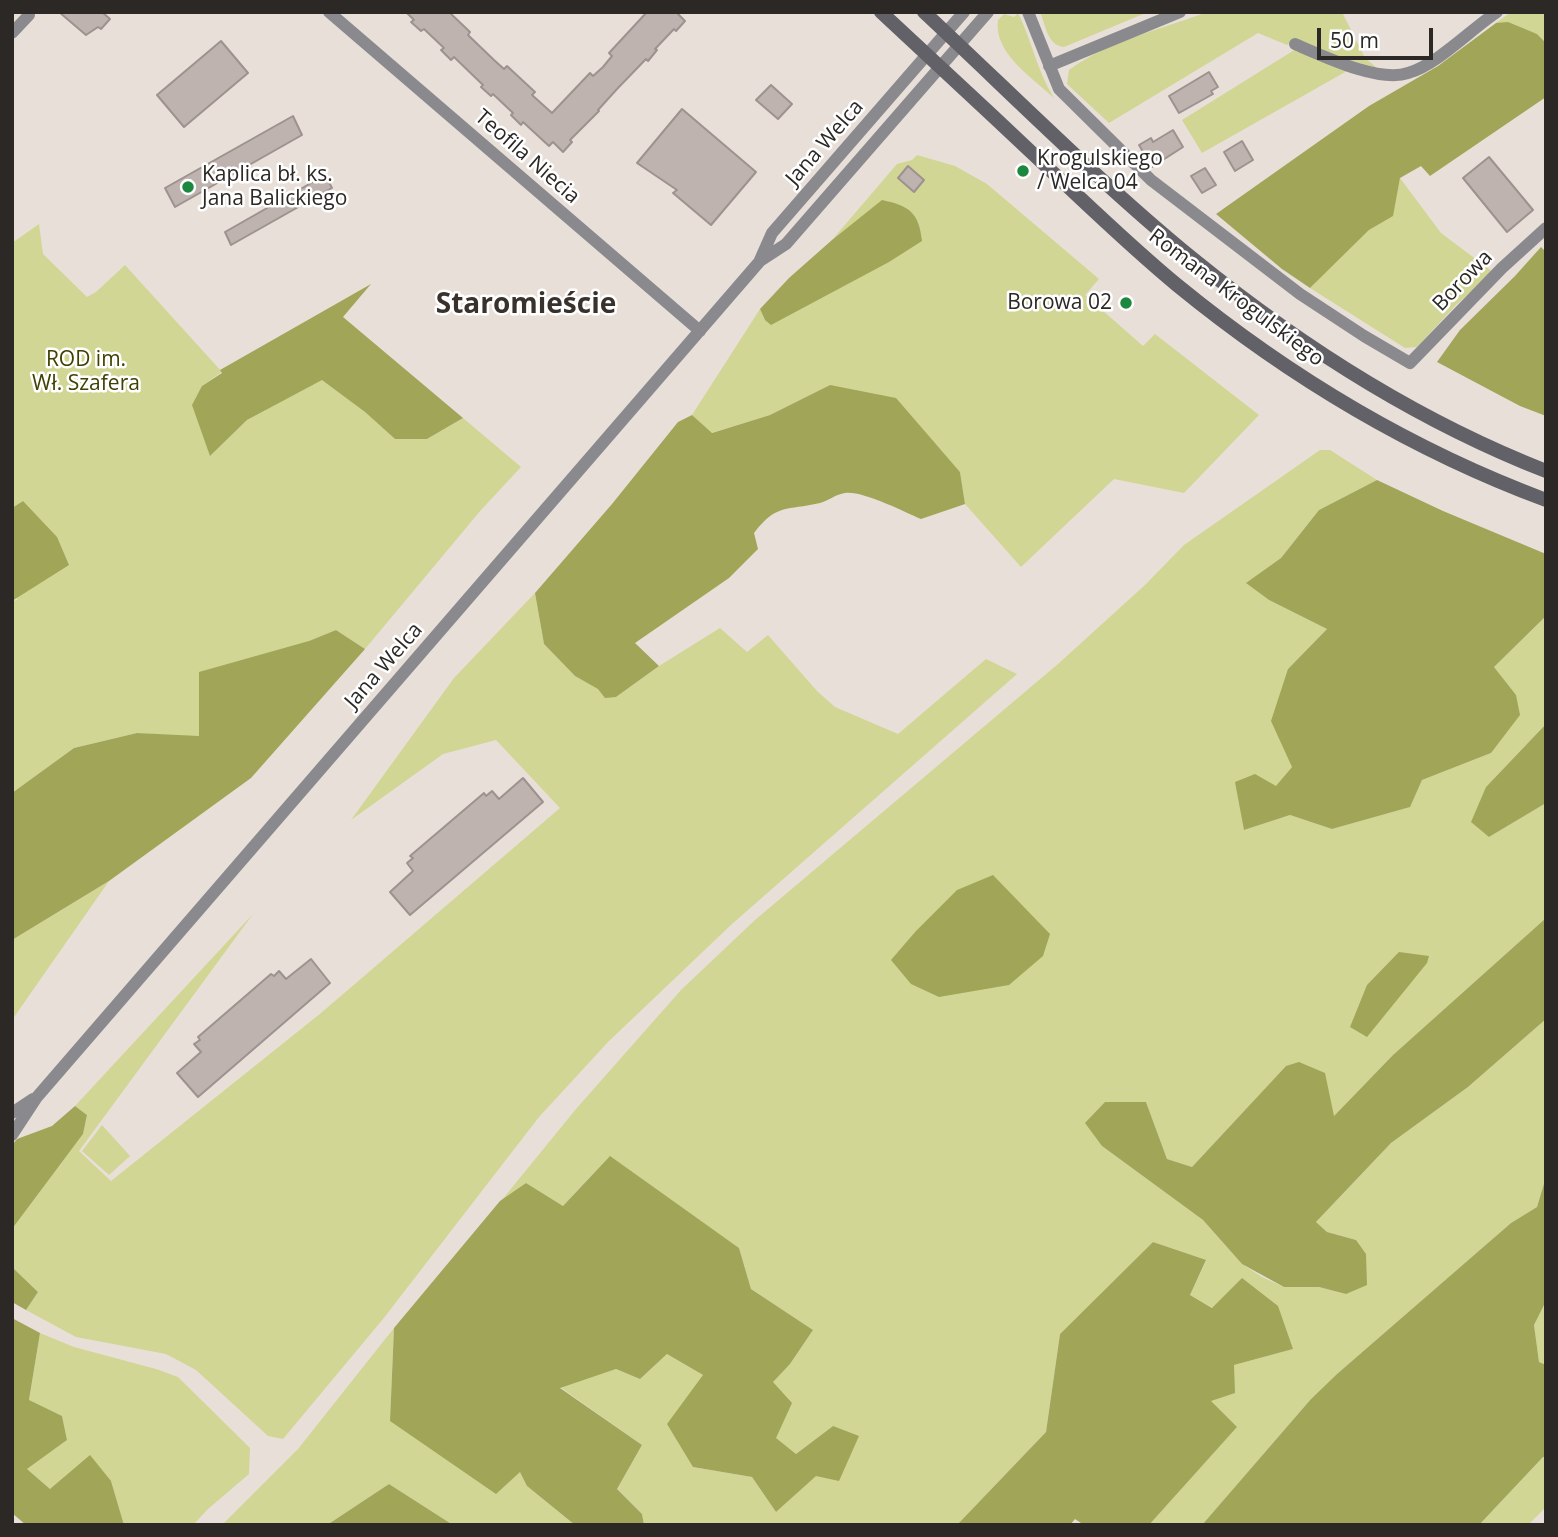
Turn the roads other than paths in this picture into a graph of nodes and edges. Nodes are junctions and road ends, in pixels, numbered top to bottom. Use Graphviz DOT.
graph roads {
  1 [pos="329,12"];
  2 [pos="881,12"];
  3 [pos="924,12"];
  4 [pos="964,12"];
  5 [pos="988,12"];
  6 [pos="1028,12"];
  7 [pos="1180,12"];
  8 [pos="1497,12"];
  9 [pos="29,15"];
  10 [pos="12,33"];
  11 [pos="946,33"];
  12 [pos="1295,44"];
  13 [pos="960,46"];
  14 [pos="927,54"];
  15 [pos="1049,66"];
  16 [pos="941,67"];
  17 [pos="1546,228"];
  18 [pos="760,261"];
  19 [pos="700,331"];
  20 [pos="1546,471"];
  21 [pos="1546,500"];
  22 [pos="37,1097"];
  23 [pos="12,1113"];
  24 [pos="12,1135"];
  1 -- 19 [label="street, Teofila Niecia"];
  2 -- 14 [label="main road, Romana Krogulskiego"];
  3 -- 11 [label="main road, Romana Krogulskiego"];
  4 -- 11 [label="street, Jana Welca"];
  5 -- 13 [label="street, Jana Welca"];
  6 -- 15 [label="street"];
  7 -- 15 [label="street"];
  8 -- 12 [label="street"];
  9 -- 10 [label="street"];
  11 -- 13 [label="main road, Romana Krogulskiego"];
  11 -- 14 [label="street, Jana Welca"];
  13 -- 16 [label="street, Jana Welca"];
  13 -- 20 [label="main road, Romana Krogulskiego"];
  14 -- 16 [label="main road, Romana Krogulskiego"];
  14 -- 18 [label="street, Jana Welca"];
  15 -- 17 [label="street, Borowa"];
  16 -- 18 [label="street, Jana Welca"];
  16 -- 21 [label="main road, Romana Krogulskiego"];
  18 -- 19 [label="street, Jana Welca"];
  19 -- 22 [label="street, Jana Welca"];
  22 -- 23 [label="street, Jana Welca"];
  22 -- 24 [label="street, Jana Welca"];
}
